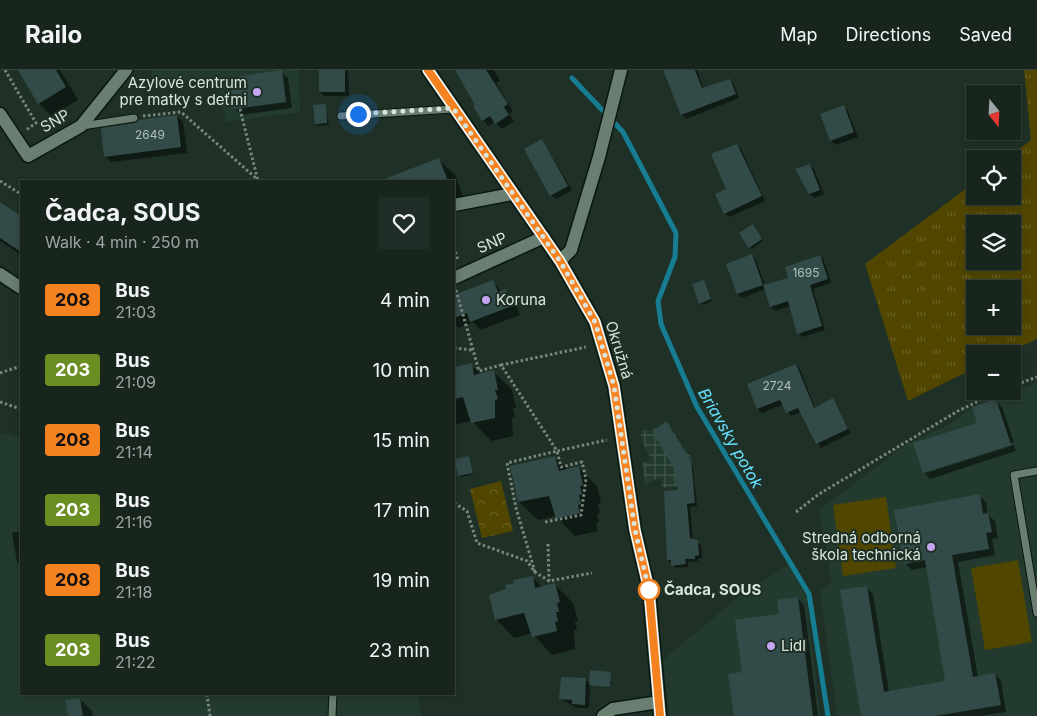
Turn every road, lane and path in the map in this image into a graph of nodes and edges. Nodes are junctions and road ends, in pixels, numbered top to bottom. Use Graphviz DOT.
graph roads {
  1 [pos="5,70"];
  2 [pos="126,70"];
  3 [pos="428,70"];
  4 [pos="621,70"];
  5 [pos="240,108"];
  6 [pos="453,108"];
  7 [pos="0,114"];
  8 [pos="341,116"];
  9 [pos="134,118"];
  10 [pos="82,126"];
  11 [pos="15,137"];
  12 [pos="258,180"];
  13 [pos="0,181"];
  14 [pos="20,193"];
  15 [pos="512,194"];
  16 [pos="455,205"];
  17 [pos="544,237"];
  18 [pos="455,250"];
  19 [pos="560,261"];
  20 [pos="459,264"];
  21 [pos="0,274"];
  22 [pos="455,278"];
  23 [pos="455,286"];
  24 [pos="20,287"];
  25 [pos="586,347"];
  26 [pos="455,348"];
  27 [pos="472,350"];
  28 [pos="501,365"];
  29 [pos="20,366"];
  30 [pos="0,373"];
  31 [pos="1037,377"];
  32 [pos="1021,383"];
  33 [pos="980,400"];
  34 [pos="0,402"];
  35 [pos="20,409"];
  36 [pos="607,440"];
  37 [pos="557,451"];
  38 [pos="1037,471"];
  39 [pos="455,504"];
  40 [pos="796,512"];
  41 [pos="545,522"];
  42 [pos="548,544"];
  43 [pos="535,572"];
  44 [pos="592,572"];
  45 [pos="549,581"];
  46 [pos="1037,613"];
  47 [pos="207,695"];
  48 [pos="333,695"];
  49 [pos="659,702"];
  50 [pos="210,716"];
  51 [pos="332,716"];
  52 [pos="603,716"];
  53 [pos="660,716"];
  1 -- 11 [label="path"];
  2 -- 10 [label="street, SNP"];
  3 -- 6 [label="street, Okružná"];
  4 -- 19 [label="street"];
  5 -- 12 [label="path"];
  6 -- 8 [label="lane"];
  6 -- 15 [label="street, Okružná"];
  7 -- 11 [label="street, SNP"];
  9 -- 10 [label="lane"];
  9 -- 12 [label="path"];
  10 -- 11 [label="street, SNP"];
  13 -- 14 [label="path"];
  15 -- 16 [label="street"];
  15 -- 17 [label="street, Okružná"];
  17 -- 19 [label="street, Okružná"];
  17 -- 22 [label="street, SNP"];
  18 -- 20 [label="path"];
  19 -- 49 [label="street, Okružná"];
  21 -- 24 [label="street"];
  23 -- 27 [label="path"];
  25 -- 28 [label="path"];
  26 -- 27 [label="path"];
  27 -- 28 [label="path"];
  28 -- 37 [label="path"];
  29 -- 30 [label="path"];
  31 -- 32 [label="path"];
  33 -- 40 [label="path"];
  34 -- 35 [label="path"];
  36 -- 37 [label="path"];
  37 -- 41 [label="path"];
  37 -- 43 [label="path"];
  38 -- 46 [label="lane"];
  39 -- 43 [label="path"];
  42 -- 45 [label="path"];
  43 -- 45 [label="path"];
  44 -- 45 [label="path"];
  47 -- 50 [label="path"];
  48 -- 51 [label="lane"];
  49 -- 52 [label="street"];
  49 -- 53 [label="street, Okružná"];
}
